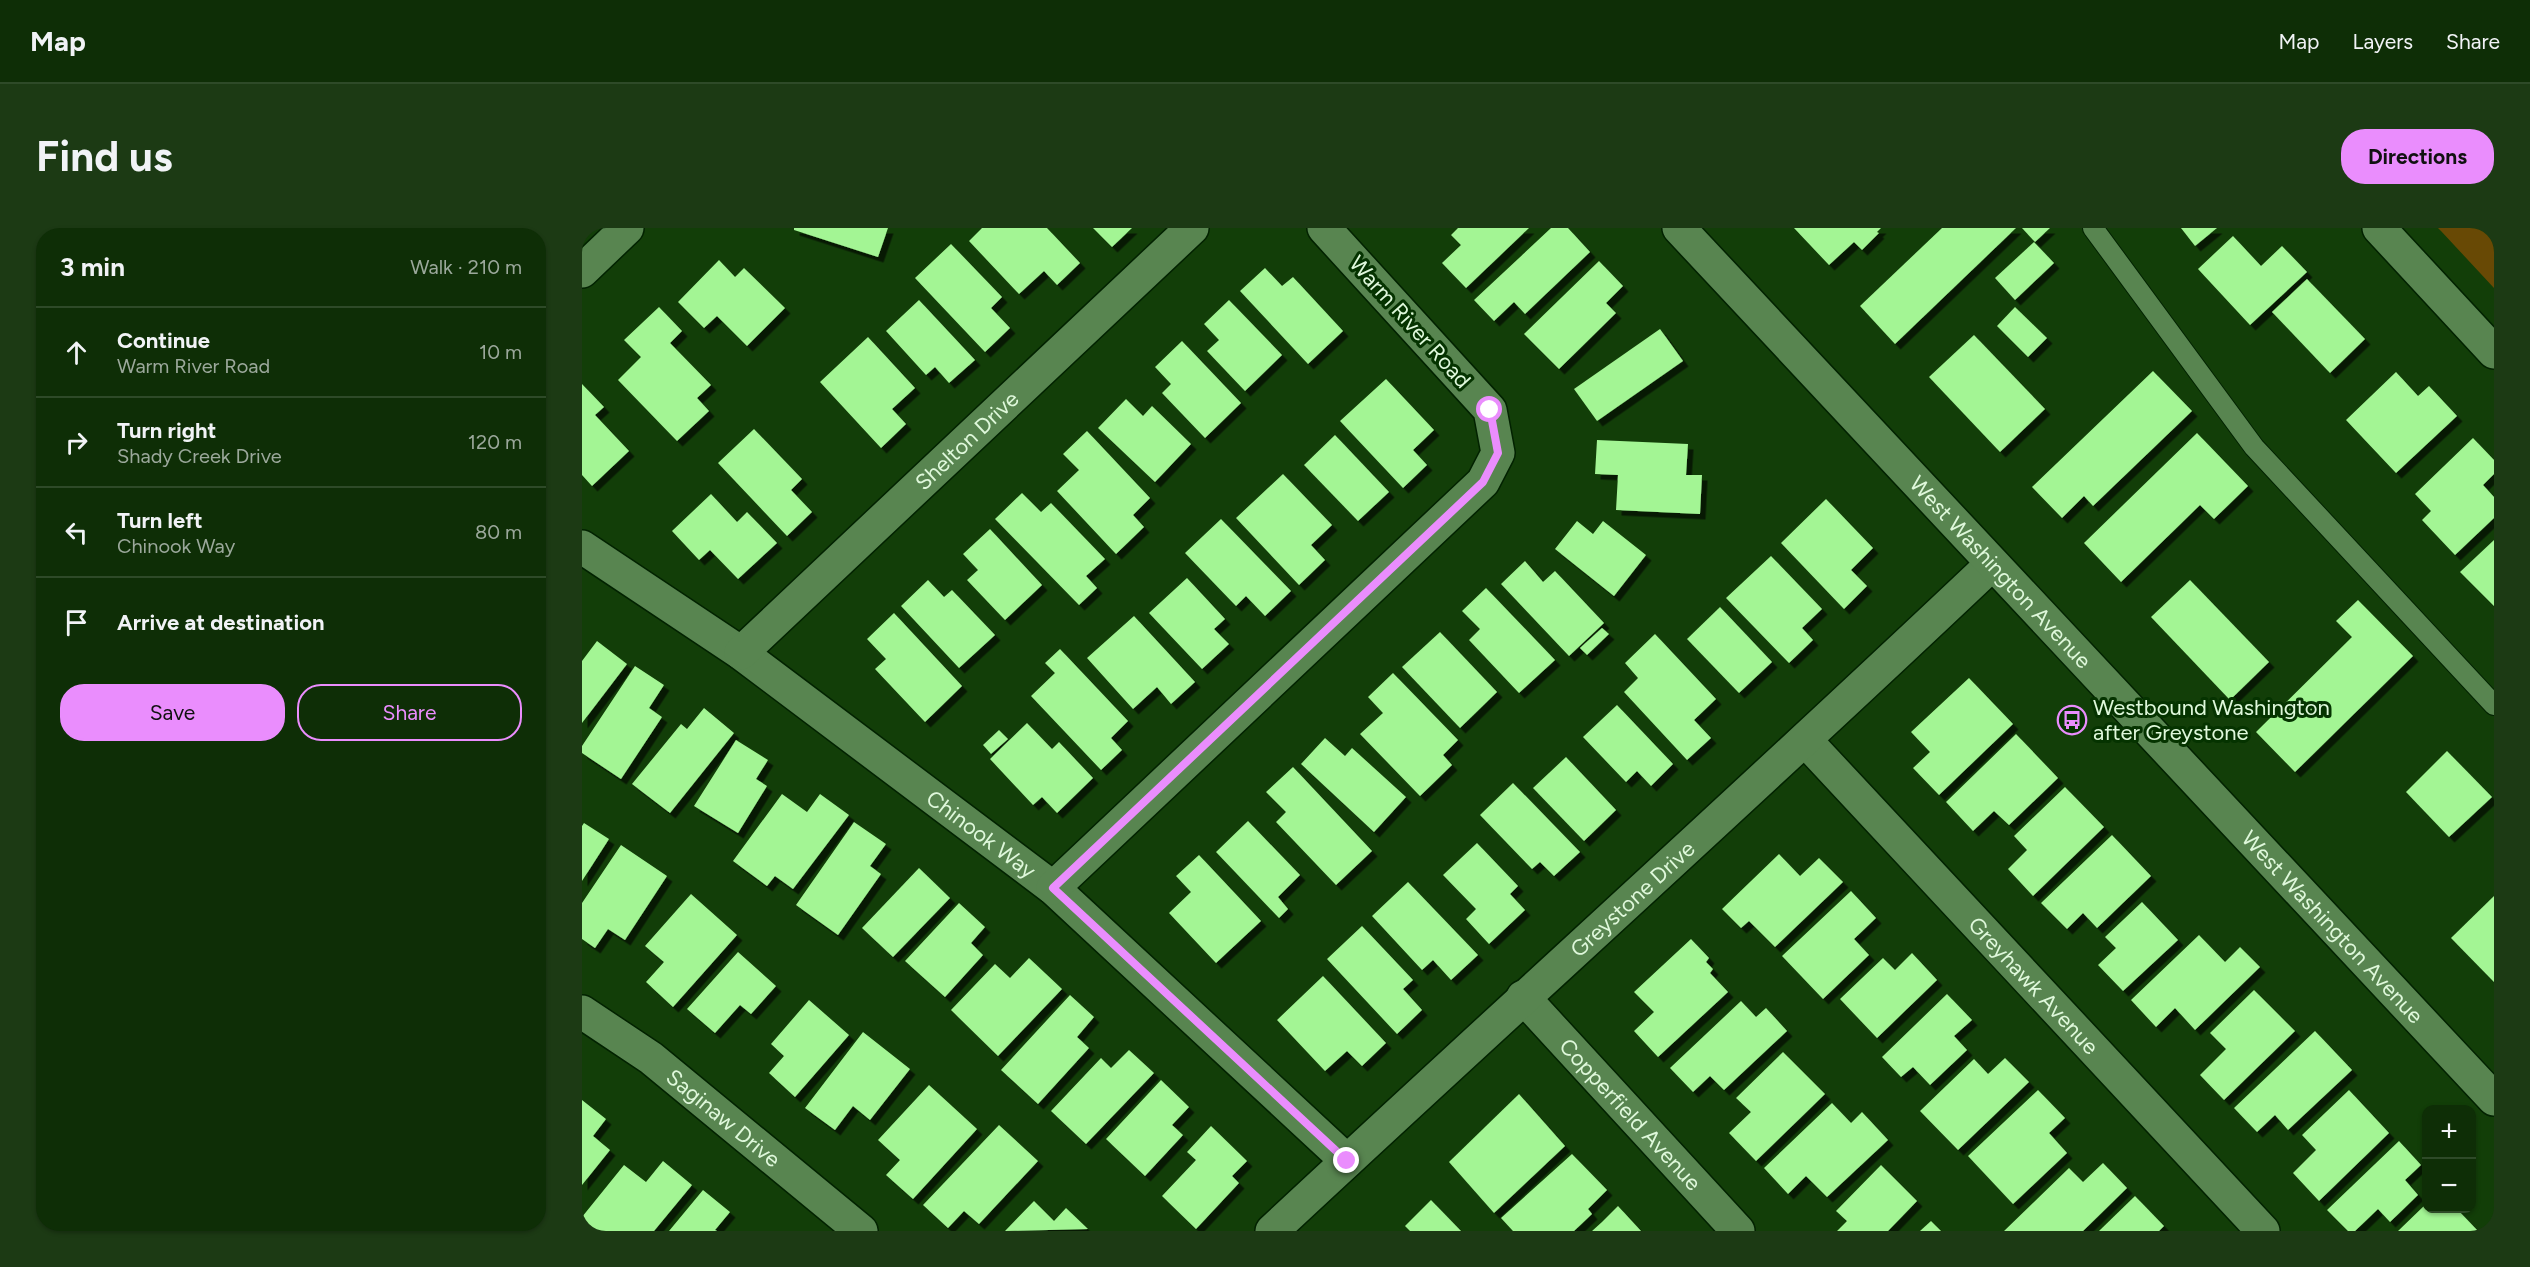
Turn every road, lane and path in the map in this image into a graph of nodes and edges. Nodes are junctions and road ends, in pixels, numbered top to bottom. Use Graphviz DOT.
graph roads {
  1 [pos="627,228"];
  2 [pos="1192,228"];
  3 [pos="1324,228"];
  4 [pos="1679,228"];
  5 [pos="2094,228"];
  6 [pos="2379,228"];
  7 [pos="582,271"];
  8 [pos="2494,351"];
  9 [pos="582,547"];
  10 [pos="1992,564"];
  11 [pos="741,653"];
  12 [pos="2494,705"];
  13 [pos="1806,741"];
  14 [pos="1053,888"];
  15 [pos="1523,997"];
  16 [pos="582,1012"];
  17 [pos="2493,1096"];
  18 [pos="1347,1161"];
  19 [pos="861,1231"];
  20 [pos="1272,1231"];
  21 [pos="1738,1231"];
  22 [pos="2263,1231"];
  1 -- 7 [label="street"];
  2 -- 11 [label="street, Shelton Drive"];
  3 -- 14 [label="street, Warm River Road"];
  4 -- 10 [label="street, West Washington Avenue"];
  5 -- 12 [label="lane"];
  6 -- 8 [label="street"];
  9 -- 11 [label="street, Chinook Way"];
  10 -- 13 [label="street, Greystone Drive"];
  10 -- 17 [label="street, West Washington Avenue"];
  11 -- 14 [label="street, Chinook Way"];
  13 -- 15 [label="street, Greystone Drive"];
  13 -- 22 [label="street, Greyhawk Avenue"];
  14 -- 18 [label="street, Chinook Way"];
  15 -- 18 [label="street, Greystone Drive"];
  15 -- 21 [label="street, Copperfield Avenue"];
  16 -- 19 [label="street, Saginaw Drive"];
  18 -- 20 [label="street, Greystone Drive"];
}
